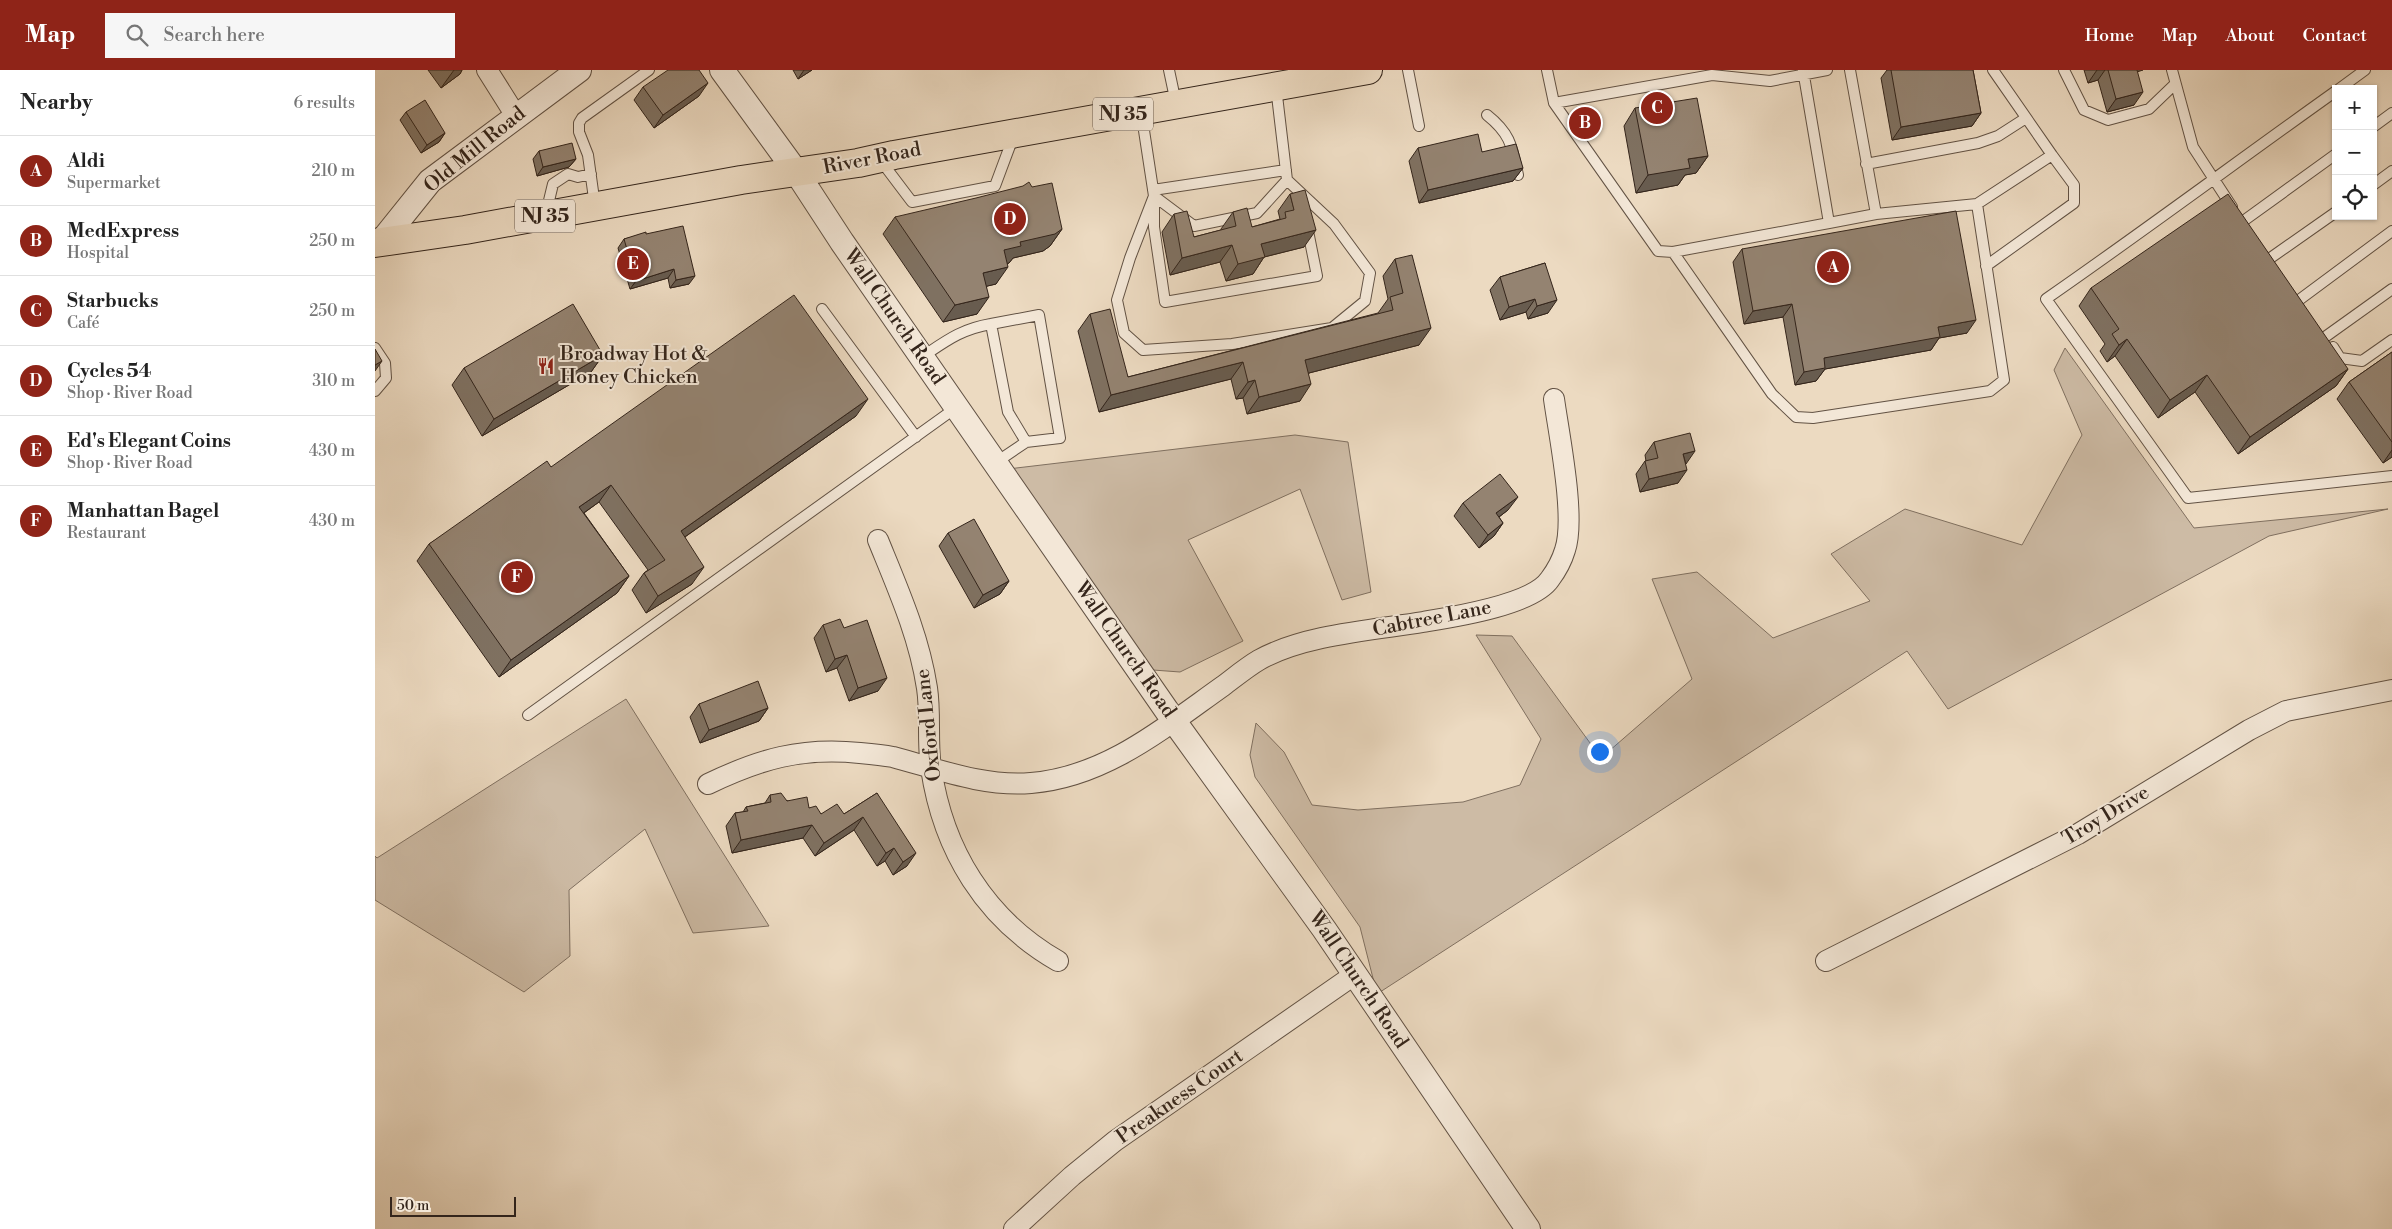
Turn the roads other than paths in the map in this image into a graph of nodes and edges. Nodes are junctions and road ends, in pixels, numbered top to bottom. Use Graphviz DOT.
graph roads {
  1 [pos="487,70"];
  2 [pos="649,70"];
  3 [pos="722,70"];
  4 [pos="1169,70"];
  5 [pos="1368,70"];
  6 [pos="1408,70"];
  7 [pos="1547,70"];
  8 [pos="1827,70"];
  9 [pos="1850,70"];
  10 [pos="1993,70"];
  11 [pos="2064,70"];
  12 [pos="2172,70"];
  13 [pos="2365,70"];
  14 [pos="575,71"];
  15 [pos="1803,73"];
  16 [pos="2175,84"];
  17 [pos="2344,85"];
  18 [pos="1276,86"];
  19 [pos="2332,94"];
  20 [pos="1554,103"];
  21 [pos="1176,104"];
  22 [pos="1141,110"];
  23 [pos="2392,113"];
  24 [pos="1487,115"];
  25 [pos="516,116"];
  26 [pos="2027,118"];
  27 [pos="2377,124"];
  28 [pos="1419,126"];
  29 [pos="1014,133"];
  30 [pos="2052,156"];
  31 [pos="2332,157"];
  32 [pos="879,158"];
  33 [pos="1866,164"];
  34 [pos="2392,171"];
  35 [pos="797,173"];
  36 [pos="591,174"];
  37 [pos="1286,175"];
  38 [pos="1519,175"];
  39 [pos="2212,179"];
  40 [pos="2377,182"];
  41 [pos="1153,193"];
  42 [pos="1977,204"];
  43 [pos="595,207"];
  44 [pos="1876,214"];
  45 [pos="2332,215"];
  46 [pos="545,216"];
  47 [pos="1829,222"];
  48 [pos="2392,231"];
  49 [pos="377,241"];
  50 [pos="1673,252"];
  51 [pos="2270,259"];
  52 [pos="1986,266"];
  53 [pos="2392,289"];
  54 [pos="2299,299"];
  55 [pos="822,309"];
  56 [pos="991,324"];
  57 [pos="2392,340"];
  58 [pos="375,348"];
  59 [pos="922,357"];
  60 [pos="375,391"];
  61 [pos="1555,399"];
  62 [pos="957,407"];
  63 [pos="916,437"];
  64 [pos="1026,442"];
  65 [pos="995,464"];
  66 [pos="2392,476"];
  67 [pos="878,540"];
  68 [pos="2392,690"];
  69 [pos="528,716"];
  70 [pos="1174,721"];
  71 [pos="931,768"];
  72 [pos="708,784"];
  73 [pos="1058,961"];
  74 [pos="1826,961"];
  75 [pos="1355,974"];
  76 [pos="1014,1229"];
  77 [pos="1528,1229"];
  1 -- 25 [label="street"];
  2 -- 36 [label="lane"];
  3 -- 35 [label="street, Wall Church Road"];
  4 -- 21 [label="lane"];
  5 -- 18 [label="highway, River Road / NJ 35"];
  6 -- 28 [label="lane"];
  7 -- 20 [label="lane"];
  8 -- 15 [label="lane"];
  9 -- 33 [label="lane"];
  10 -- 26 [label="lane"];
  11 -- 16 [label="lane"];
  12 -- 16 [label="lane"];
  13 -- 17 [label="lane"];
  14 -- 25 [label="street, Old Mill Road"];
  15 -- 20 [label="lane"];
  15 -- 47 [label="lane"];
  16 -- 39 [label="lane"];
  18 -- 21 [label="highway, River Road / NJ 35"];
  18 -- 37 [label="lane"];
  19 -- 39 [label="lane"];
  20 -- 50 [label="lane"];
  21 -- 22 [label="highway, River Road / NJ 35"];
  22 -- 29 [label="highway, River Road / NJ 35"];
  22 -- 41 [label="lane"];
  23 -- 27 [label="lane"];
  24 -- 38 [label="lane"];
  25 -- 49 [label="street, Old Mill Road"];
  26 -- 30 [label="lane"];
  26 -- 33 [label="lane"];
  29 -- 32 [label="highway, River Road / NJ 35"];
  29 -- 32 [label="lane"];
  30 -- 42 [label="lane"];
  30 -- 52 [label="lane"];
  31 -- 39 [label="lane"];
  32 -- 35 [label="highway, River Road / NJ 35"];
  33 -- 44 [label="lane"];
  34 -- 40 [label="lane"];
  35 -- 43 [label="highway, River Road / NJ 35"];
  35 -- 59 [label="street, Wall Church Road"];
  36 -- 43 [label="lane"];
  36 -- 46 [label="lane"];
  37 -- 41 [label="lane"];
  37 -- 41 [label="lane"];
  37 -- 41 [label="lane"];
  37 -- 41 [label="lane"];
  39 -- 66 [label="lane"];
  42 -- 44 [label="lane"];
  42 -- 52 [label="lane"];
  43 -- 46 [label="highway, River Road / NJ 35"];
  44 -- 47 [label="lane"];
  45 -- 51 [label="lane"];
  46 -- 49 [label="highway, River Road / NJ 35"];
  47 -- 50 [label="lane"];
  48 -- 54 [label="lane"];
  50 -- 52 [label="lane"];
  53 -- 57 [label="lane"];
  55 -- 63 [label="lane"];
  56 -- 59 [label="lane"];
  56 -- 64 [label="lane"];
  56 -- 64 [label="lane"];
  58 -- 60 [label="lane"];
  59 -- 62 [label="street, Wall Church Road"];
  61 -- 70 [label="street, Cabtree Lane"];
  62 -- 63 [label="lane"];
  62 -- 65 [label="street, Wall Church Road"];
  63 -- 69 [label="lane"];
  64 -- 65 [label="lane"];
  65 -- 70 [label="street, Wall Church Road"];
  67 -- 71 [label="street, Oxford Lane"];
  68 -- 74 [label="street, Troy Drive"];
  70 -- 71 [label="street, Cabtree Lane"];
  70 -- 75 [label="street, Wall Church Road"];
  71 -- 72 [label="street, Cabtree Lane"];
  71 -- 73 [label="street, Oxford Lane"];
  75 -- 76 [label="street, Preakness Court"];
  75 -- 77 [label="street, Wall Church Road"];
}
